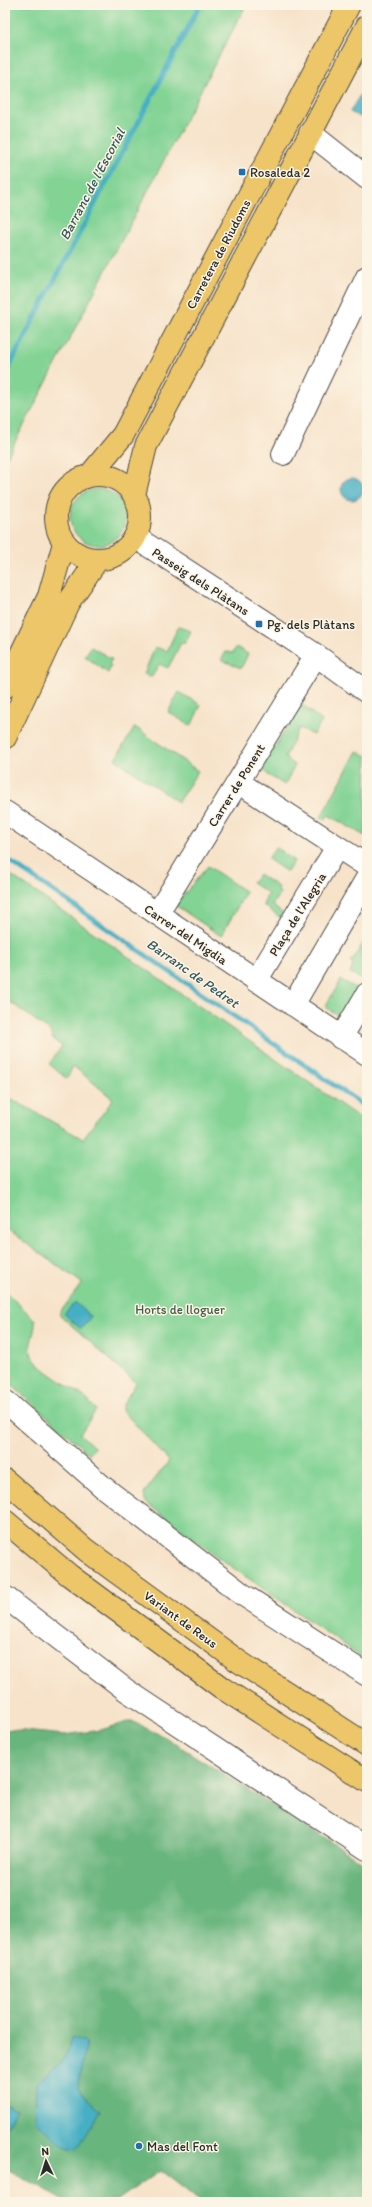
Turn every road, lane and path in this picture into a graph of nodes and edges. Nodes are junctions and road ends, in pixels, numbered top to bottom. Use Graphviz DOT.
graph roads {
  1 [pos="349,5"];
  2 [pos="367,26"];
  3 [pos="310,133"];
  4 [pos="367,178"];
  5 [pos="367,277"];
  6 [pos="283,454"];
  7 [pos="90,475"];
  8 [pos="134,495"];
  9 [pos="134,537"];
  10 [pos="64,543"];
  11 [pos="98,559"];
  12 [pos="316,655"];
  13 [pos="5,687"];
  14 [pos="367,692"];
  15 [pos="5,738"];
  16 [pos="238,782"];
  17 [pos="5,812"];
  18 [pos="338,847"];
  19 [pos="367,866"];
  20 [pos="367,878"];
  21 [pos="157,914"];
  22 [pos="256,981"];
  23 [pos="367,994"];
  24 [pos="292,1005"];
  25 [pos="342,1038"];
  26 [pos="367,1054"];
  27 [pos="5,1401"];
  28 [pos="5,1480"];
  29 [pos="5,1521"];
  30 [pos="5,1597"];
  31 [pos="367,1675"];
  32 [pos="367,1745"];
  33 [pos="367,1781"];
  34 [pos="367,1849"];
  1 -- 7 [label="main road, Carretera de Riudoms"];
  2 -- 3 [label="main road, Carretera de Riudoms"];
  3 -- 4 [label="street"];
  3 -- 8 [label="main road, Carretera de Riudoms"];
  5 -- 6 [label="street"];
  7 -- 8 [label="main road"];
  7 -- 10 [label="main road"];
  8 -- 9 [label="main road"];
  9 -- 11 [label="main road"];
  9 -- 12 [label="street, Passeig dels Plàtans"];
  10 -- 11 [label="main road"];
  10 -- 13 [label="main road"];
  11 -- 15 [label="main road"];
  12 -- 14 [label="street, Passeig dels Plàtans"];
  12 -- 16 [label="street, Carrer de Ponent"];
  16 -- 18 [label="street"];
  16 -- 21 [label="street, Carrer de Ponent"];
  17 -- 21 [label="street, Carrer del Migdia"];
  18 -- 19 [label="street"];
  18 -- 22 [label="street, Plaça de l'Alegria"];
  20 -- 24 [label="street"];
  21 -- 22 [label="street, Carrer del Migdia"];
  22 -- 24 [label="street, Carrer del Migdia"];
  23 -- 25 [label="street"];
  24 -- 25 [label="street, Carrer del Migdia"];
  25 -- 26 [label="street, Carrer del Migdia"];
  27 -- 31 [label="street"];
  28 -- 32 [label="main road, Variant de Reus"];
  29 -- 33 [label="main road"];
  30 -- 34 [label="street"];
}
